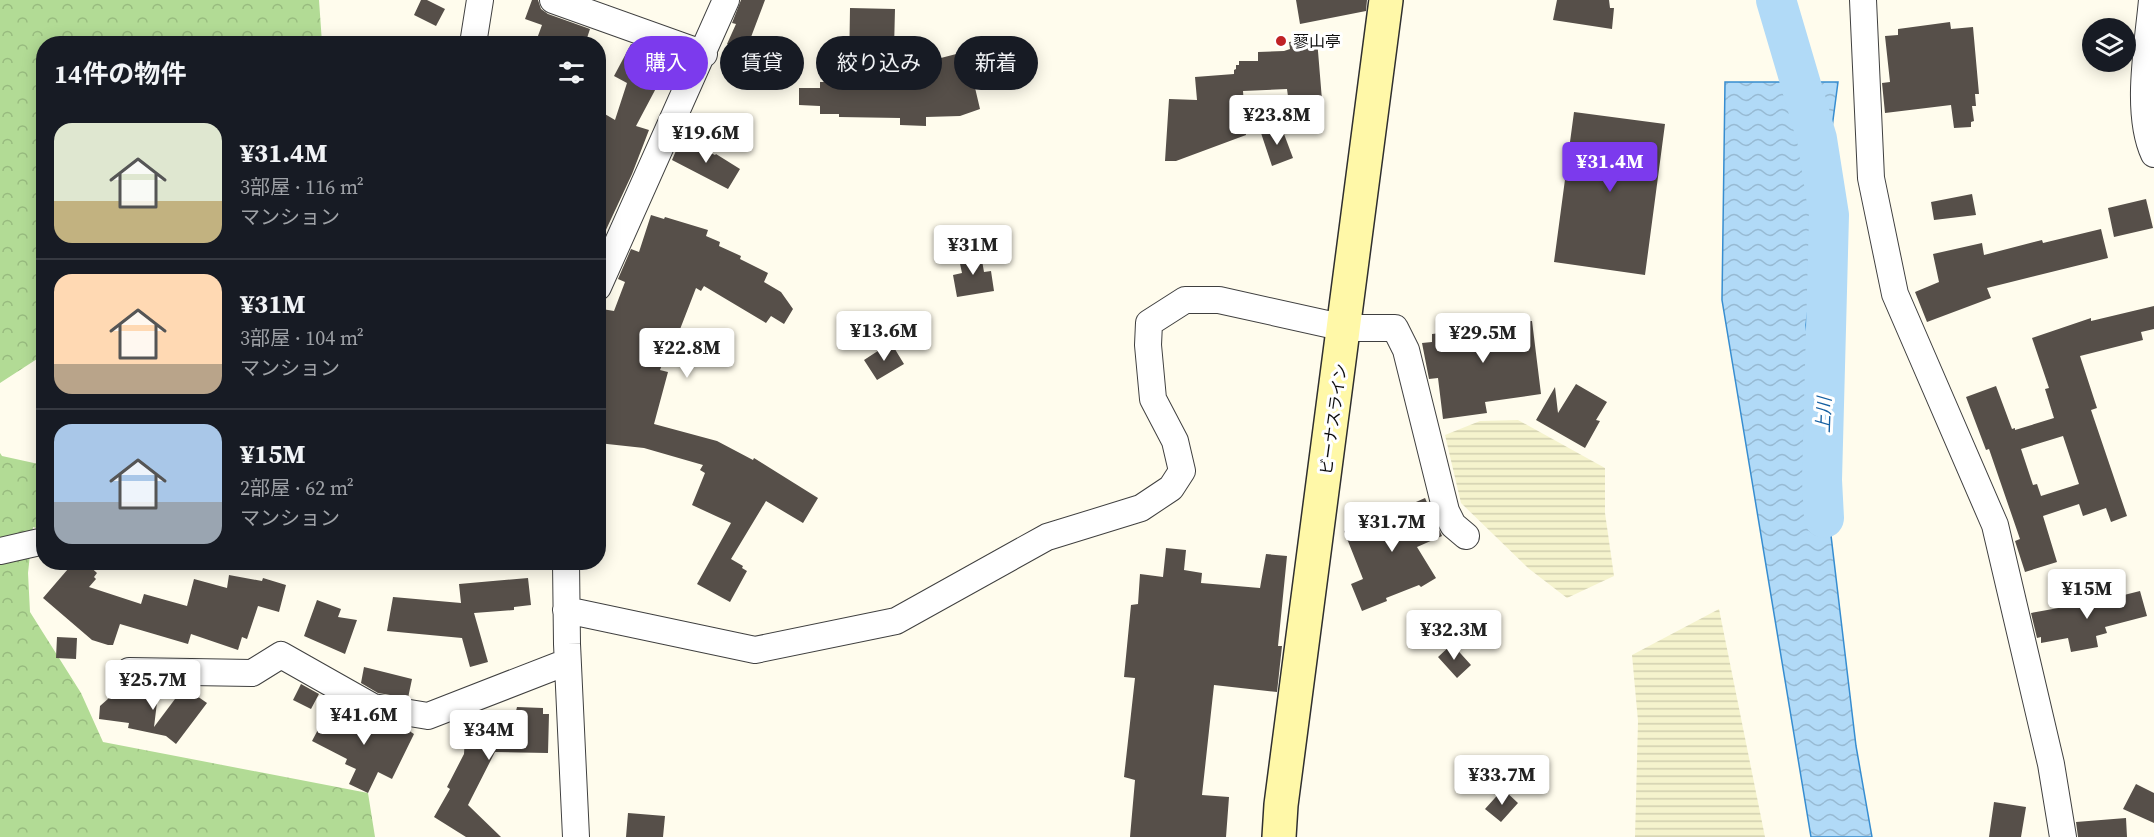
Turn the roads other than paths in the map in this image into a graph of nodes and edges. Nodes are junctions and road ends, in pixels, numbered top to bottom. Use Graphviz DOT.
graph roads {
  1 [pos="480,0"];
  2 [pos="553,0"];
  3 [pos="726,0"];
  4 [pos="1386,0"];
  5 [pos="1863,0"];
  6 [pos="2152,0"];
  7 [pos="474,36"];
  8 [pos="654,36"];
  9 [pos="708,44"];
  10 [pos="688,90"];
  11 [pos="2154,154"];
  12 [pos="606,269"];
  13 [pos="1345,328"];
  14 [pos="1466,536"];
  15 [pos="36,543"];
  16 [pos="0,551"];
  17 [pos="566,570"];
  18 [pos="566,610"];
  19 [pos="567,662"];
  20 [pos="129,671"];
  21 [pos="576,837"];
  22 [pos="1279,837"];
  23 [pos="2062,837"];
  1 -- 7 [label="street"];
  2 -- 8 [label="street"];
  3 -- 9 [label="street"];
  4 -- 13 [label="main road, ビーナスライン"];
  5 -- 23 [label="street"];
  6 -- 11 [label="street"];
  10 -- 12 [label="street"];
  13 -- 14 [label="street"];
  13 -- 18 [label="street"];
  13 -- 22 [label="main road, ビーナスライン"];
  15 -- 16 [label="street"];
  17 -- 18 [label="street"];
  18 -- 19 [label="street"];
  19 -- 20 [label="street"];
  19 -- 21 [label="street"];
}
